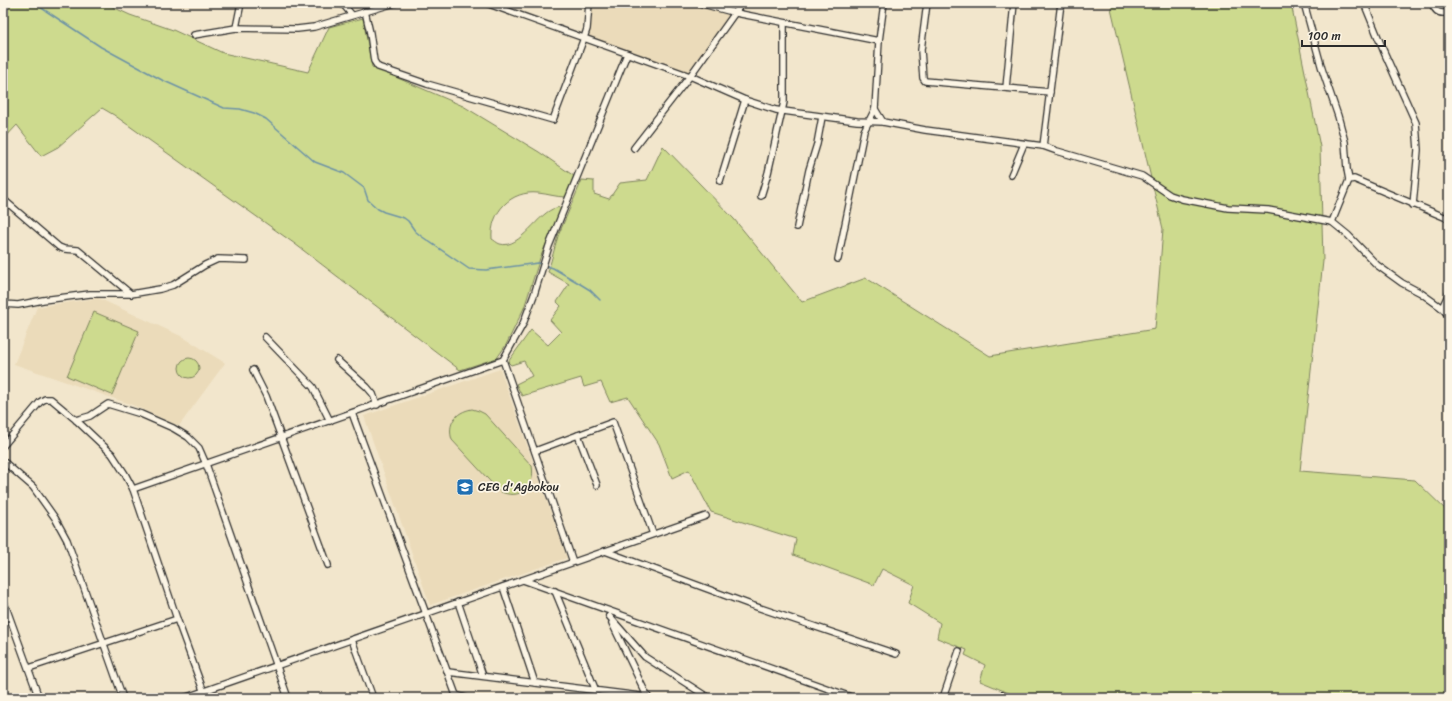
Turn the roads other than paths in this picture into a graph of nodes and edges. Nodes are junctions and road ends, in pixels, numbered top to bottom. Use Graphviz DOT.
graph roads {
  1 [pos="241,3"];
  2 [pos="342,3"];
  3 [pos="395,3"];
  4 [pos="486,3"];
  5 [pos="589,3"];
  6 [pos="699,3"];
  7 [pos="742,3"];
  8 [pos="884,3"];
  9 [pos="927,3"];
  10 [pos="1014,3"];
  11 [pos="1062,3"];
  12 [pos="1304,3"];
  13 [pos="1364,3"];
  14 [pos="1432,3"];
  15 [pos="494,4"];
  16 [pos="365,11"];
  17 [pos="1449,12"];
  18 [pos="736,13"];
  19 [pos="352,15"];
  20 [pos="784,23"];
  21 [pos="236,28"];
  22 [pos="194,35"];
  23 [pos="584,38"];
  24 [pos="879,41"];
  25 [pos="627,54"];
  26 [pos="690,76"];
  27 [pos="1006,88"];
  28 [pos="1050,92"];
  29 [pos="745,100"];
  30 [pos="875,109"];
  31 [pos="782,111"];
  32 [pos="822,117"];
  33 [pos="857,121"];
  34 [pos="869,121"];
  35 [pos="883,122"];
  36 [pos="864,131"];
  37 [pos="1024,144"];
  38 [pos="1043,146"];
  39 [pos="634,148"];
  40 [pos="1011,175"];
  41 [pos="1349,180"];
  42 [pos="720,181"];
  43 [pos="761,196"];
  44 [pos="3,199"];
  45 [pos="1413,205"];
  46 [pos="1449,219"];
  47 [pos="1332,222"];
  48 [pos="797,227"];
  49 [pos="838,259"];
  50 [pos="246,260"];
  51 [pos="1449,293"];
  52 [pos="131,294"];
  53 [pos="3,304"];
  54 [pos="1442,308"];
  55 [pos="1449,316"];
  56 [pos="265,337"];
  57 [pos="337,360"];
  58 [pos="503,360"];
  59 [pos="253,370"];
  60 [pos="377,405"];
  61 [pos="352,414"];
  62 [pos="76,420"];
  63 [pos="330,421"];
  64 [pos="578,435"];
  65 [pos="281,438"];
  66 [pos="3,446"];
  67 [pos="535,451"];
  68 [pos="3,460"];
  69 [pos="206,464"];
  70 [pos="597,485"];
  71 [pos="133,489"];
  72 [pos="706,516"];
  73 [pos="653,534"];
  74 [pos="605,551"];
  75 [pos="573,562"];
  76 [pos="328,565"];
  77 [pos="523,580"];
  78 [pos="503,587"];
  79 [pos="555,591"];
  80 [pos="3,599"];
  81 [pos="458,602"];
  82 [pos="606,610"];
  83 [pos="426,614"];
  84 [pos="609,616"];
  85 [pos="177,619"];
  86 [pos="352,640"];
  87 [pos="104,644"];
  88 [pos="959,651"];
  89 [pos="896,654"];
  90 [pos="277,666"];
  91 [pos="29,668"];
  92 [pos="448,672"];
  93 [pos="483,676"];
  94 [pos="535,683"];
  95 [pos="204,691"];
  96 [pos="596,691"];
  97 [pos="457,696"];
  98 [pos="39,698"];
  99 [pos="123,698"];
  100 [pos="184,698"];
  101 [pos="206,698"];
  102 [pos="288,698"];
  103 [pos="373,698"];
  104 [pos="466,698"];
  105 [pos="648,698"];
  106 [pos="709,698"];
  107 [pos="854,698"];
  108 [pos="943,698"];
  1 -- 21 [label="street"];
  2 -- 19 [label="street"];
  3 -- 16 [label="street"];
  4 -- 15 [label="street"];
  5 -- 23 [label="street"];
  6 -- 18 [label="street"];
  7 -- 18 [label="street"];
  8 -- 24 [label="street"];
  9 -- 27 [label="street"];
  10 -- 27 [label="street"];
  11 -- 28 [label="street"];
  12 -- 41 [label="street"];
  13 -- 45 [label="street"];
  14 -- 17 [label="street"];
  15 -- 23 [label="street"];
  16 -- 19 [label="street"];
  16 -- 23 [label="street"];
  18 -- 20 [label="street"];
  18 -- 26 [label="street"];
  19 -- 21 [label="street"];
  20 -- 24 [label="street"];
  20 -- 31 [label="street"];
  21 -- 22 [label="street"];
  23 -- 25 [label="street"];
  24 -- 30 [label="street"];
  25 -- 26 [label="street"];
  25 -- 58 [label="street"];
  26 -- 29 [label="street"];
  26 -- 39 [label="street"];
  27 -- 28 [label="street"];
  28 -- 38 [label="street"];
  29 -- 31 [label="street"];
  29 -- 42 [label="street"];
  30 -- 34 [label="street"];
  30 -- 35 [label="street"];
  31 -- 32 [label="street"];
  31 -- 43 [label="street"];
  32 -- 33 [label="street"];
  32 -- 48 [label="street"];
  33 -- 34 [label="street"];
  33 -- 36 [label="street"];
  34 -- 35 [label="street"];
  34 -- 36 [label="street"];
  35 -- 37 [label="street"];
  36 -- 49 [label="street"];
  37 -- 38 [label="street"];
  37 -- 40 [label="street"];
  38 -- 47 [label="street"];
  41 -- 45 [label="street"];
  41 -- 47 [label="street"];
  44 -- 52 [label="street"];
  45 -- 46 [label="street"];
  47 -- 54 [label="street"];
  50 -- 52 [label="street"];
  51 -- 54 [label="street"];
  52 -- 53 [label="street"];
  54 -- 55 [label="street"];
  56 -- 63 [label="street"];
  57 -- 60 [label="street"];
  58 -- 60 [label="street"];
  58 -- 67 [label="street"];
  59 -- 65 [label="street"];
  60 -- 61 [label="street"];
  61 -- 63 [label="street"];
  61 -- 83 [label="street"];
  62 -- 66 [label="street"];
  62 -- 69 [label="street"];
  62 -- 71 [label="street"];
  63 -- 65 [label="street"];
  64 -- 67 [label="street"];
  64 -- 70 [label="street"];
  64 -- 73 [label="street"];
  65 -- 69 [label="street"];
  65 -- 76 [label="street"];
  67 -- 75 [label="street"];
  68 -- 87 [label="street"];
  69 -- 71 [label="street"];
  69 -- 90 [label="street"];
  71 -- 85 [label="street"];
  72 -- 73 [label="street"];
  73 -- 74 [label="street"];
  74 -- 75 [label="street"];
  74 -- 89 [label="street"];
  75 -- 77 [label="street"];
  77 -- 78 [label="street"];
  77 -- 79 [label="street"];
  78 -- 81 [label="street"];
  78 -- 94 [label="street"];
  79 -- 82 [label="street"];
  79 -- 96 [label="street"];
  80 -- 91 [label="street"];
  81 -- 83 [label="street"];
  81 -- 93 [label="street"];
  82 -- 84 [label="street"];
  82 -- 107 [label="street"];
  83 -- 86 [label="street"];
  83 -- 92 [label="street"];
  84 -- 105 [label="street"];
  84 -- 106 [label="street"];
  85 -- 87 [label="street"];
  85 -- 95 [label="street"];
  86 -- 90 [label="street"];
  86 -- 103 [label="street"];
  87 -- 91 [label="street"];
  87 -- 99 [label="street"];
  88 -- 108 [label="street"];
  90 -- 95 [label="street"];
  90 -- 102 [label="street"];
  91 -- 98 [label="street"];
  92 -- 93 [label="street"];
  92 -- 97 [label="street"];
  93 -- 94 [label="street"];
  94 -- 96 [label="street"];
  95 -- 100 [label="street"];
  95 -- 101 [label="street"];
  96 -- 105 [label="street"];
  97 -- 104 [label="street"];
}
